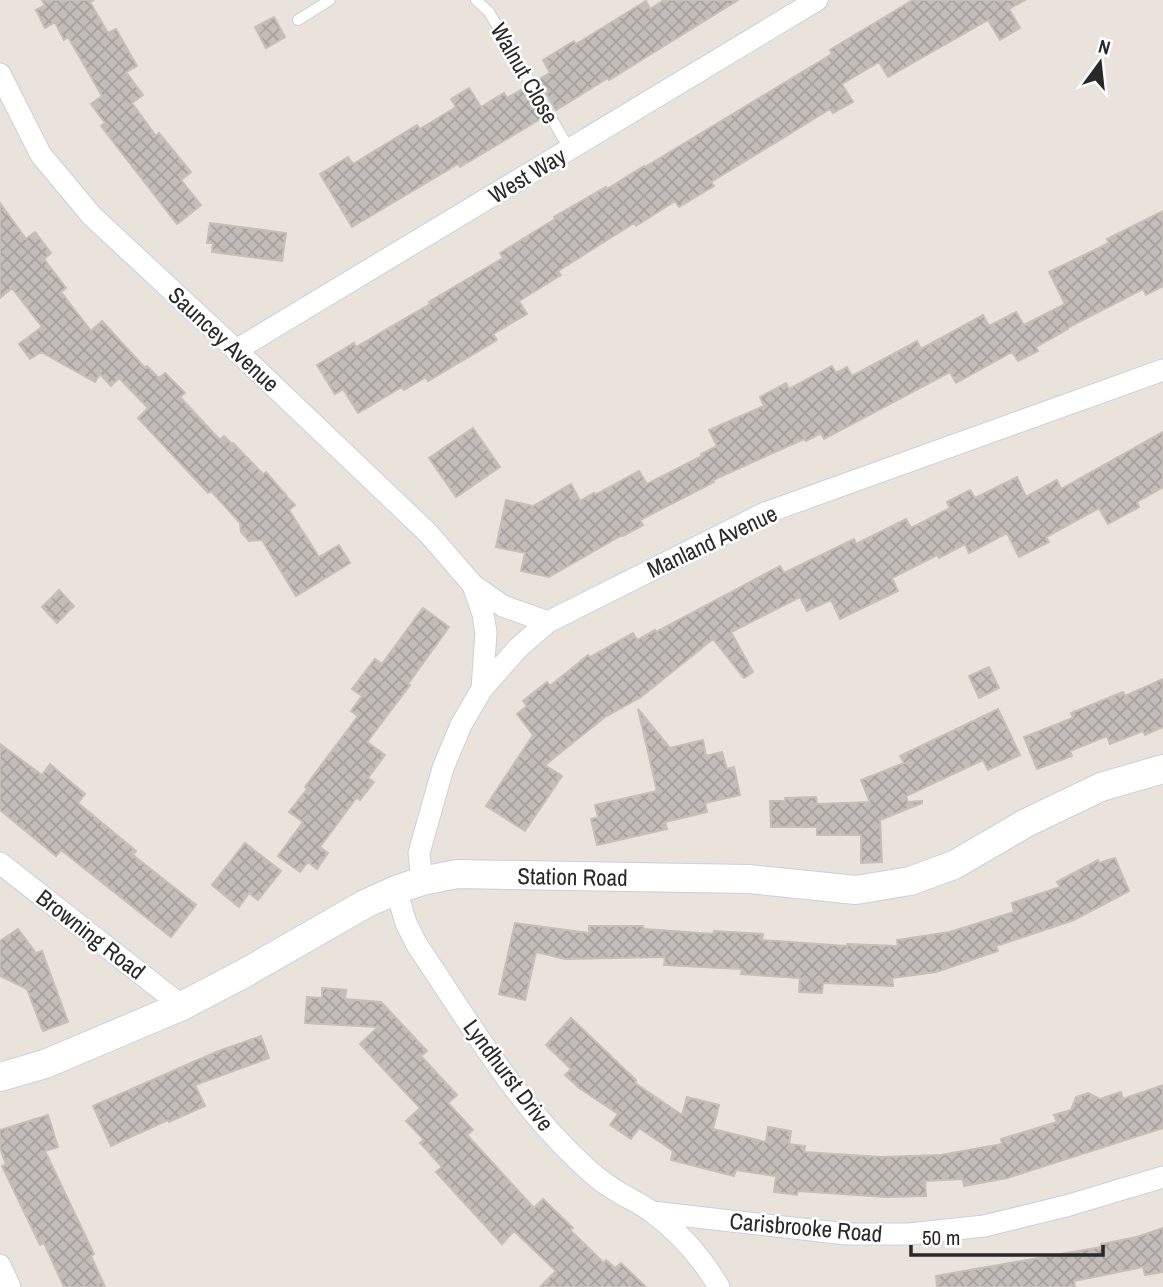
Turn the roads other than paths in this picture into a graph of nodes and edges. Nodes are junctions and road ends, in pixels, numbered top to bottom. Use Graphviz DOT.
graph roads {
  1 [pos="330,0"];
  2 [pos="476,0"];
  3 [pos="817,0"];
  4 [pos="298,20"];
  5 [pos="0,74"];
  6 [pos="570,150"];
  7 [pos="236,350"];
  8 [pos="1163,370"];
  9 [pos="474,585"];
  10 [pos="548,622"];
  11 [pos="482,689"];
  12 [pos="1163,769"];
  13 [pos="0,863"];
  14 [pos="422,881"];
  15 [pos="396,890"];
  16 [pos="182,1006"];
  17 [pos="0,1077"];
  18 [pos="1163,1177"];
  19 [pos="652,1212"];
  20 [pos="0,1265"];
  21 [pos="10,1287"];
  22 [pos="719,1287"];
  1 -- 4 [label="lane"];
  2 -- 6 [label="lane, Walnut Close"];
  3 -- 6 [label="street, West Way"];
  5 -- 7 [label="street, Sauncey Avenue"];
  6 -- 7 [label="street, West Way"];
  7 -- 9 [label="street, Sauncey Avenue"];
  8 -- 10 [label="street, Manland Avenue"];
  9 -- 10 [label="street, Sauncey Avenue"];
  9 -- 11 [label="street, Sauncey Avenue"];
  10 -- 11 [label="street, Manland Avenue"];
  11 -- 14 [label="street, Manland Avenue"];
  12 -- 14 [label="main road, Station Road"];
  13 -- 16 [label="street, Browning Road"];
  14 -- 15 [label="main road, Station Road"];
  15 -- 16 [label="main road, Station Road"];
  15 -- 19 [label="street, Lyndhurst Drive"];
  16 -- 17 [label="main road, Station Road"];
  18 -- 19 [label="street, Carisbrooke Road"];
  19 -- 22 [label="street, Lyndhurst Drive"];
  20 -- 21 [label="street"];
}
